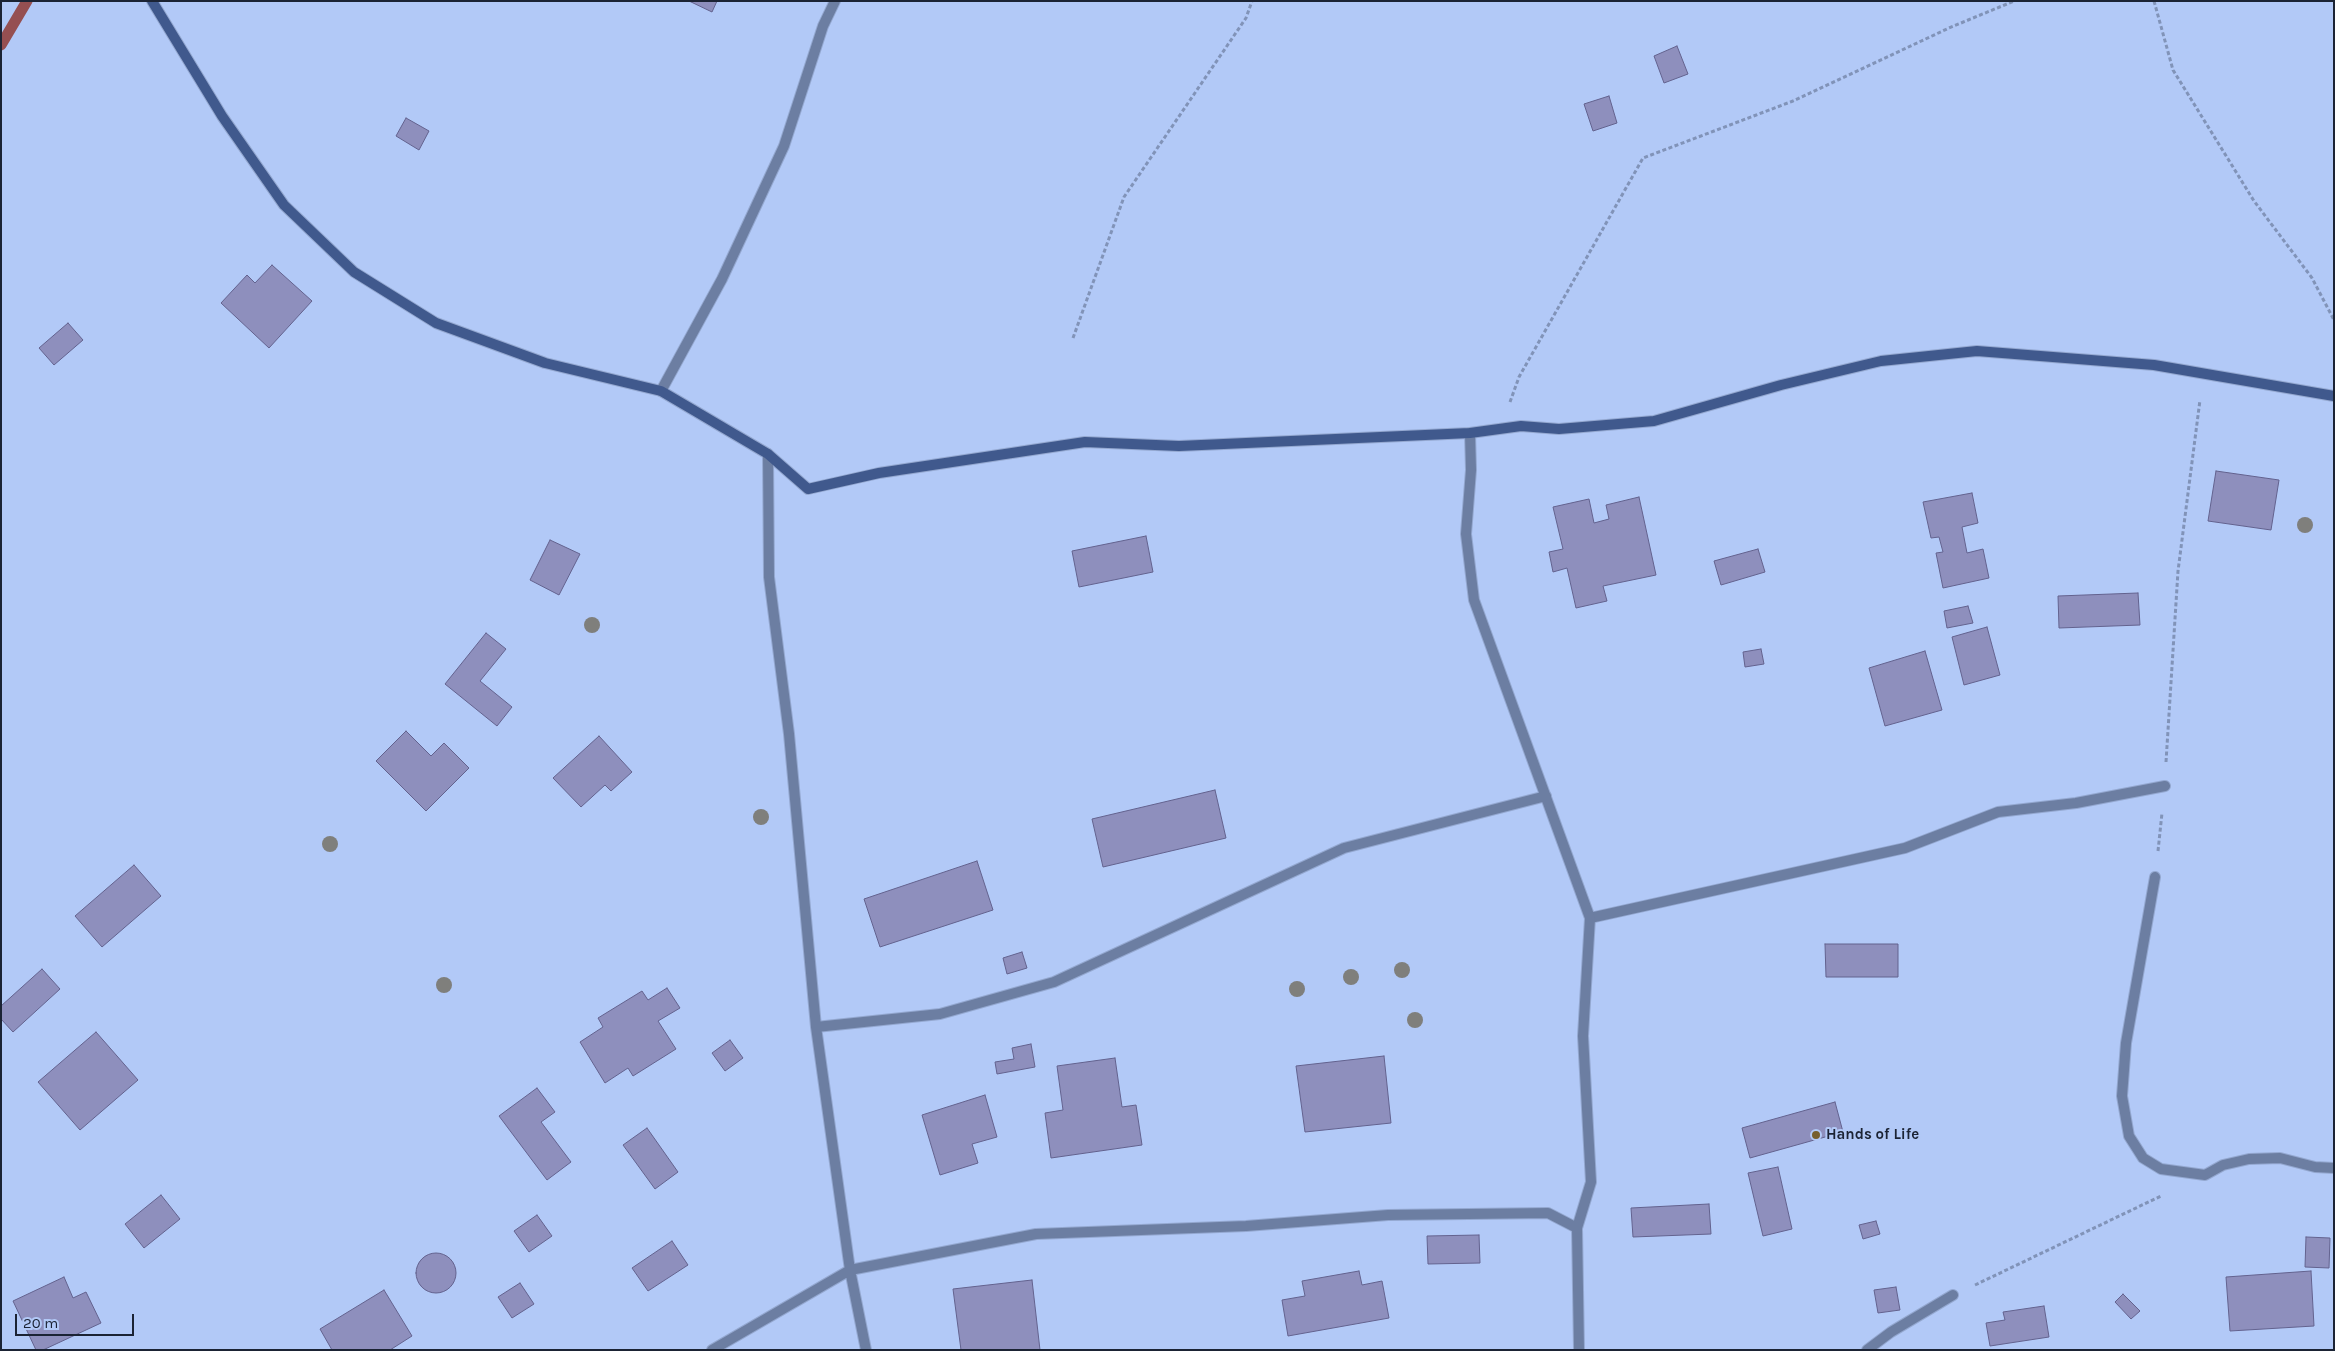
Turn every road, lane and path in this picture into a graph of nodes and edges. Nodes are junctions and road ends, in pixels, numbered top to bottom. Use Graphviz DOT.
graph roads {
  1 [pos="152,1"];
  2 [pos="835,1"];
  3 [pos="1252,1"];
  4 [pos="2014,1"];
  5 [pos="2154,1"];
  6 [pos="2334,320"];
  7 [pos="1073,338"];
  8 [pos="2203,372"];
  9 [pos="661,391"];
  10 [pos="2334,396"];
  11 [pos="1501,428"];
  12 [pos="1470,433"];
  13 [pos="768,454"];
  14 [pos="2165,786"];
  15 [pos="1546,796"];
  16 [pos="2155,877"];
  17 [pos="1590,918"];
  18 [pos="816,1027"];
  19 [pos="2334,1168"];
  20 [pos="2205,1175"];
  21 [pos="1577,1228"];
  22 [pos="850,1270"];
  23 [pos="1953,1295"];
  24 [pos="712,1350"];
  25 [pos="866,1350"];
  26 [pos="1579,1350"];
  27 [pos="1867,1350"];
  1 -- 9 [label="street"];
  2 -- 9 [label="street"];
  3 -- 7 [label="path"];
  4 -- 11 [label="path"];
  5 -- 6 [label="path"];
  8 -- 10 [label="street"];
  8 -- 11 [label="street"];
  8 -- 14 [label="path"];
  9 -- 13 [label="street"];
  11 -- 12 [label="street"];
  12 -- 13 [label="street"];
  12 -- 15 [label="street"];
  13 -- 18 [label="street"];
  14 -- 16 [label="path"];
  14 -- 17 [label="street"];
  15 -- 17 [label="street"];
  15 -- 18 [label="street"];
  16 -- 20 [label="street"];
  17 -- 21 [label="street"];
  18 -- 22 [label="street"];
  19 -- 20 [label="street"];
  20 -- 23 [label="path"];
  21 -- 22 [label="street"];
  21 -- 26 [label="street"];
  22 -- 24 [label="street"];
  22 -- 25 [label="street"];
  23 -- 27 [label="street"];
}
